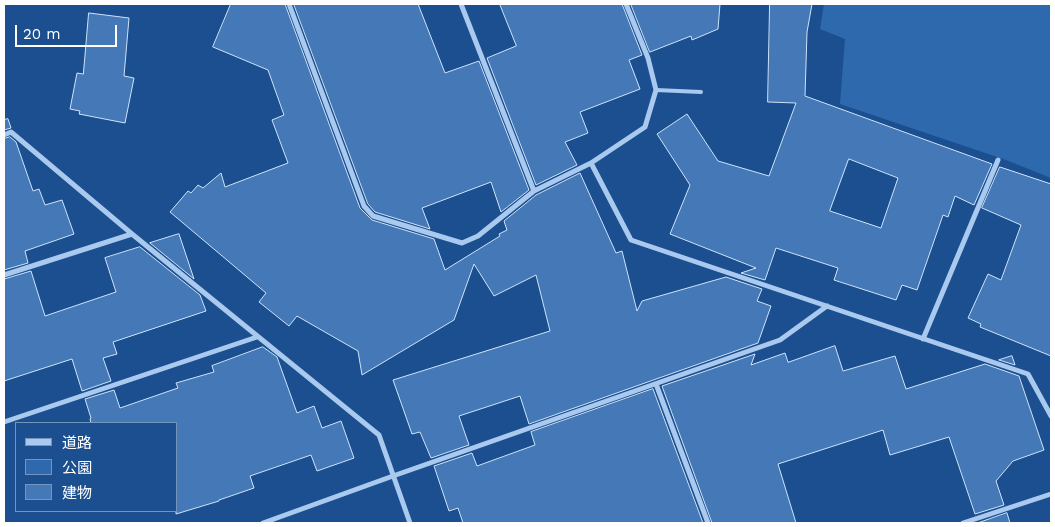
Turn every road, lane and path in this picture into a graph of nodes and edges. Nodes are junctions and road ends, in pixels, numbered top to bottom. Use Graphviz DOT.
graph roads {
  1 [pos="289,4"];
  2 [pos="461,4"];
  3 [pos="626,4"];
  4 [pos="656,90"];
  5 [pos="701,92"];
  6 [pos="4,135"];
  7 [pos="998,160"];
  8 [pos="591,163"];
  9 [pos="534,191"];
  10 [pos="132,234"];
  11 [pos="4,275"];
  12 [pos="827,306"];
  13 [pos="257,337"];
  14 [pos="923,339"];
  15 [pos="656,384"];
  16 [pos="1051,416"];
  17 [pos="4,422"];
  18 [pos="393,476"];
  19 [pos="1051,494"];
  20 [pos="263,523"];
  21 [pos="410,523"];
  22 [pos="708,523"];
  23 [pos="963,523"];
  1 -- 9 [label="street"];
  2 -- 9 [label="street"];
  3 -- 4 [label="street"];
  4 -- 5 [label="lane"];
  4 -- 8 [label="street"];
  6 -- 10 [label="street"];
  7 -- 14 [label="street"];
  8 -- 9 [label="street"];
  8 -- 12 [label="street"];
  10 -- 11 [label="street"];
  10 -- 13 [label="street"];
  12 -- 14 [label="street"];
  12 -- 15 [label="street"];
  13 -- 17 [label="street"];
  13 -- 18 [label="street"];
  14 -- 16 [label="street"];
  15 -- 18 [label="street"];
  15 -- 22 [label="street"];
  18 -- 20 [label="street"];
  18 -- 21 [label="street"];
  19 -- 23 [label="street"];
}
